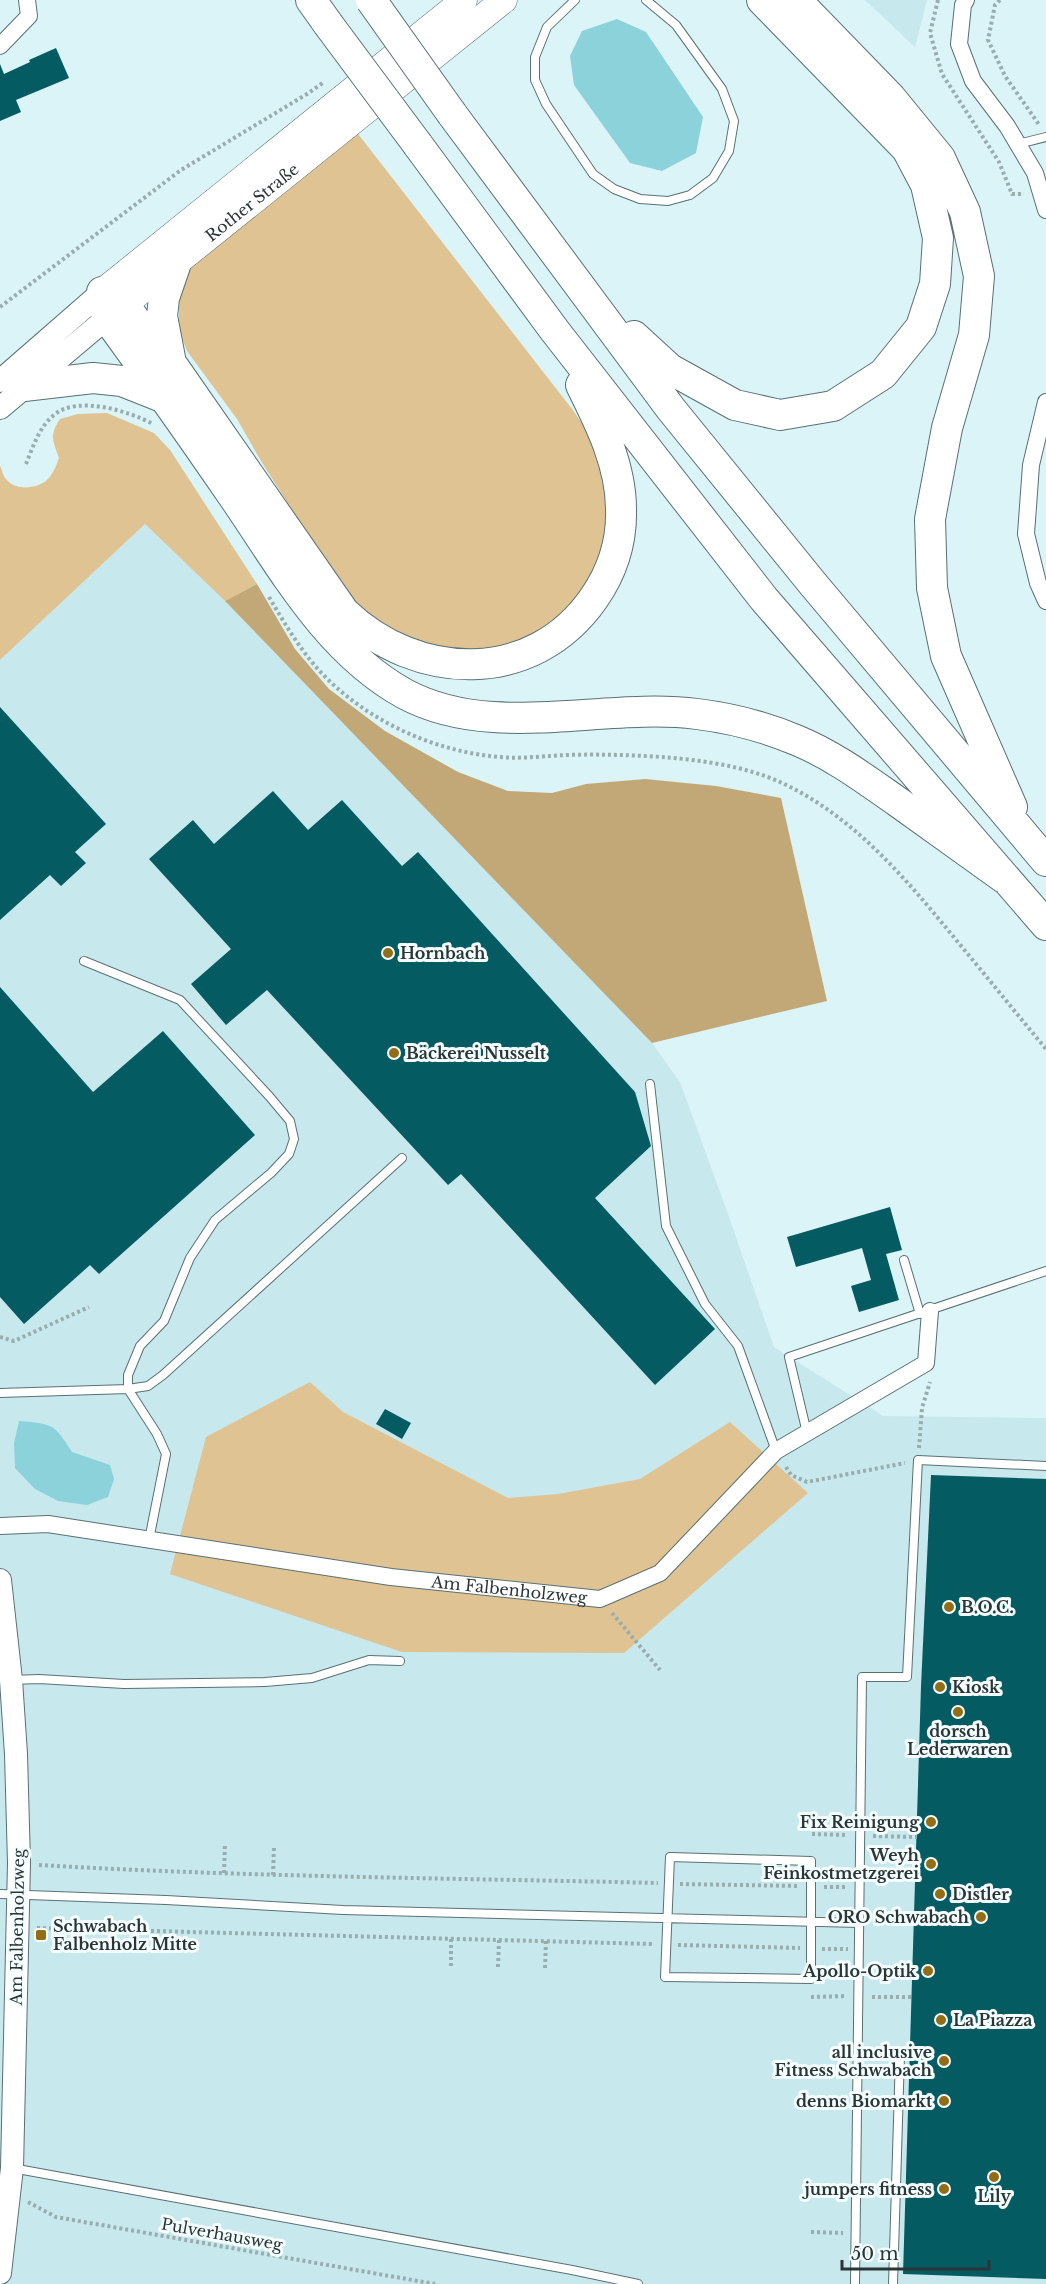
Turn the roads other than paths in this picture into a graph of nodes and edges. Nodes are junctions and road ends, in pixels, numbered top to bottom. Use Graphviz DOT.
graph roads {
  1 [pos="27,0"];
  2 [pos="311,0"];
  3 [pos="371,0"];
  4 [pos="464,0"];
  5 [pos="504,0"];
  6 [pos="575,0"];
  7 [pos="646,0"];
  8 [pos="762,0"];
  9 [pos="796,0"];
  10 [pos="966,0"];
  11 [pos="0,46"];
  12 [pos="1046,135"];
  13 [pos="1018,144"];
  14 [pos="1046,210"];
  15 [pos="176,263"];
  16 [pos="581,286"];
  17 [pos="111,305"];
  18 [pos="555,331"];
  19 [pos="171,363"];
  20 [pos="12,384"];
  21 [pos="165,398"];
  22 [pos="1046,402"];
  23 [pos="0,408"];
  24 [pos="1046,601"];
  25 [pos="1036,851"];
  26 [pos="1004,878"];
  27 [pos="1046,925"];
  28 [pos="84,961"];
  29 [pos="650,1084"];
  30 [pos="402,1158"];
  31 [pos="904,1260"];
  32 [pos="1046,1271"];
  33 [pos="925,1312"];
  34 [pos="128,1389"];
  35 [pos="0,1393"];
  36 [pos="807,1433"];
  37 [pos="776,1451"];
  38 [pos="1046,1466"];
  39 [pos="0,1527"];
  40 [pos="149,1540"];
  41 [pos="0,1580"];
  42 [pos="400,1661"];
  43 [pos="11,1680"];
  44 [pos="9,1894"];
  45 [pos="667,1919"];
  46 [pos="811,1922"];
  47 [pos="859,1923"];
  48 [pos="900,2055"];
  49 [pos="12,2168"];
  50 [pos="0,2273"];
  51 [pos="638,2284"];
  52 [pos="855,2284"];
  53 [pos="894,2284"];
  1 -- 11 [label="street"];
  2 -- 18 [label="highway, bridge"];
  3 -- 16 [label="highway, bridge"];
  4 -- 17 [label="main road, Rother Straße"];
  5 -- 15 [label="main road, Rother Straße"];
  6 -- 7 [label="lane"];
  8 -- 16 [label="highway"];
  9 -- 25 [label="highway"];
  10 -- 13 [label="street"];
  12 -- 13 [label="lane"];
  13 -- 14 [label="street"];
  15 -- 17 [label="main road, Rother Straße"];
  15 -- 19 [label="highway"];
  16 -- 25 [label="highway"];
  17 -- 19 [label="highway"];
  17 -- 20 [label="street, Rother Straße"];
  17 -- 21 [label="highway"];
  18 -- 19 [label="highway"];
  18 -- 26 [label="highway"];
  20 -- 21 [label="highway"];
  20 -- 23 [label="street, Rother Straße"];
  21 -- 26 [label="highway"];
  22 -- 24 [label="street"];
  26 -- 27 [label="highway"];
  28 -- 34 [label="lane"];
  29 -- 37 [label="lane"];
  30 -- 34 [label="lane"];
  31 -- 33 [label="lane"];
  32 -- 33 [label="lane"];
  33 -- 36 [label="street, Am Falbenholzweg"];
  33 -- 36 [label="lane"];
  34 -- 35 [label="lane"];
  34 -- 40 [label="lane"];
  36 -- 37 [label="street, Am Falbenholzweg"];
  37 -- 40 [label="street, Am Falbenholzweg"];
  38 -- 47 [label="lane"];
  39 -- 40 [label="street, Am Falbenholzweg"];
  41 -- 43 [label="street, Am Falbenholzweg"];
  42 -- 43 [label="lane"];
  43 -- 44 [label="street, Am Falbenholzweg"];
  44 -- 45 [label="lane"];
  44 -- 49 [label="street, Am Falbenholzweg"];
  45 -- 46 [label="lane"];
  45 -- 46 [label="lane"];
  45 -- 46 [label="lane"];
  46 -- 47 [label="lane"];
  47 -- 52 [label="lane"];
  48 -- 53 [label="lane"];
  49 -- 50 [label="street, Am Falbenholzweg"];
  49 -- 51 [label="lane"];
}
